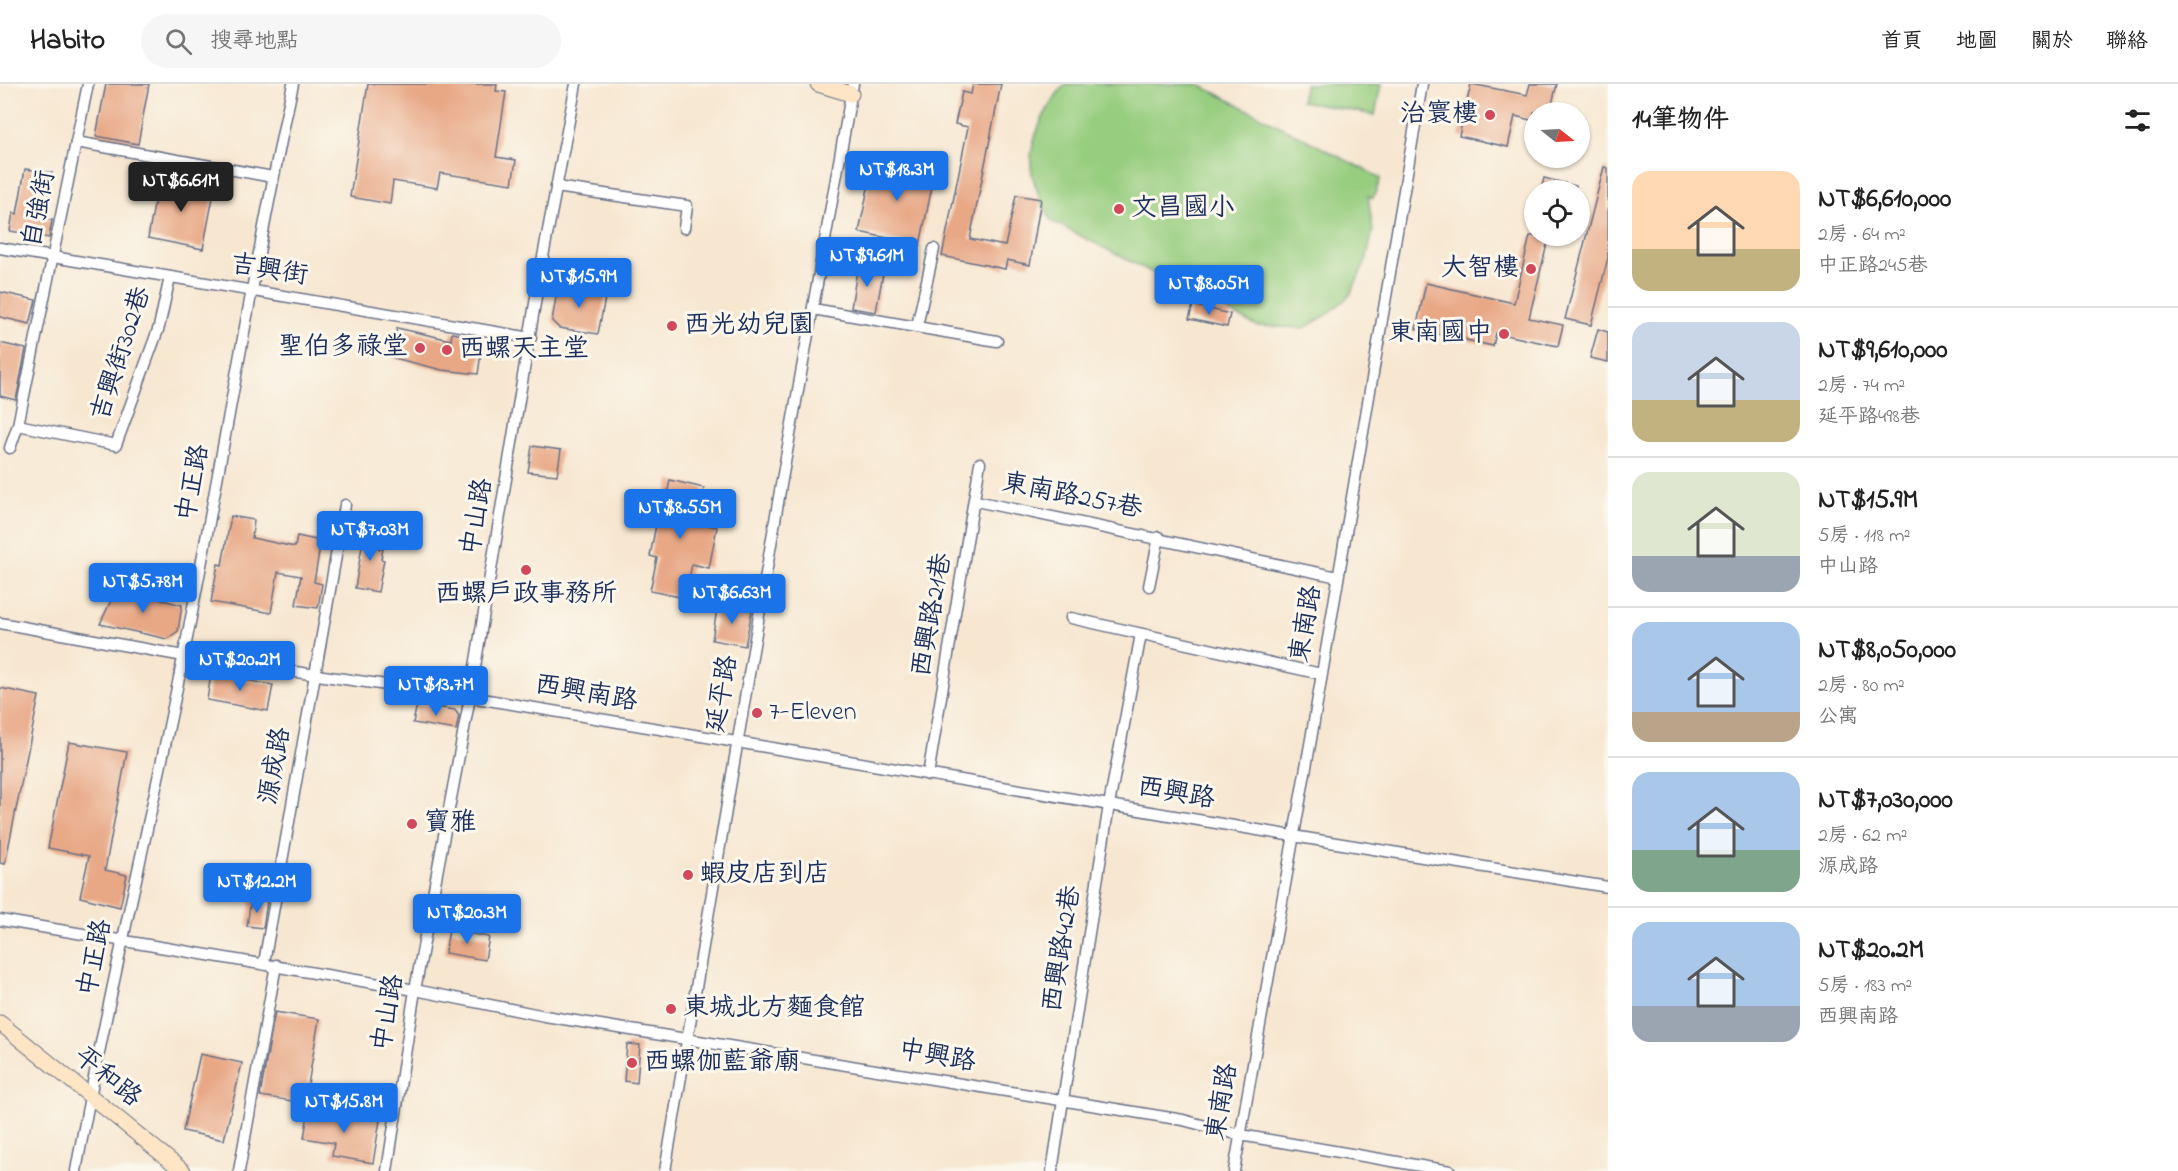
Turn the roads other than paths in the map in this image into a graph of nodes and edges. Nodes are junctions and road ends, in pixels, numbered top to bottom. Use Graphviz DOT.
graph roads {
  1 [pos="88,84"];
  2 [pos="293,84"];
  3 [pos="576,84"];
  4 [pos="818,84"];
  5 [pos="1422,84"];
  6 [pos="852,89"];
  7 [pos="76,142"];
  8 [pos="273,177"];
  9 [pos="556,187"];
  10 [pos="684,228"];
  11 [pos="0,248"];
  12 [pos="933,249"];
  13 [pos="53,258"];
  14 [pos="170,277"];
  15 [pos="254,291"];
  16 [pos="813,309"];
  17 [pos="917,326"];
  18 [pos="531,339"];
  19 [pos="997,341"];
  20 [pos="18,425"];
  21 [pos="10,448"];
  22 [pos="980,463"];
  23 [pos="976,501"];
  24 [pos="345,505"];
  25 [pos="1159,537"];
  26 [pos="1338,577"];
  27 [pos="1149,586"];
  28 [pos="1071,618"];
  29 [pos="0,623"];
  30 [pos="1141,634"];
  31 [pos="184,656"];
  32 [pos="1321,674"];
  33 [pos="314,675"];
  34 [pos="470,698"];
  35 [pos="737,743"];
  36 [pos="928,775"];
  37 [pos="1109,805"];
  38 [pos="1293,837"];
  39 [pos="1608,887"];
  40 [pos="0,920"];
  41 [pos="123,939"];
  42 [pos="264,963"];
  43 [pos="276,965"];
  44 [pos="415,990"];
  45 [pos="0,1023"];
  46 [pos="685,1037"];
  47 [pos="90,1095"];
  48 [pos="1064,1102"];
  49 [pos="1240,1135"];
  50 [pos="76,1171"];
  51 [pos="183,1171"];
  52 [pos="238,1171"];
  53 [pos="387,1171"];
  54 [pos="665,1171"];
  55 [pos="1052,1171"];
  56 [pos="1234,1171"];
  57 [pos="1450,1171"];
  1 -- 7 [label="street, 自強街"];
  2 -- 8 [label="street, 中正路"];
  3 -- 9 [label="street, 中山路"];
  4 -- 6 [label="main road"];
  5 -- 26 [label="street, 東南路"];
  6 -- 16 [label="street, 延平路"];
  7 -- 8 [label="street"];
  7 -- 13 [label="street, 自強街"];
  8 -- 15 [label="street, 中正路"];
  9 -- 10 [label="street"];
  9 -- 18 [label="street, 中山路"];
  11 -- 13 [label="street, 吉興街"];
  12 -- 17 [label="street"];
  13 -- 14 [label="street, 吉興街"];
  13 -- 20 [label="street, 自強街"];
  14 -- 15 [label="street, 吉興街"];
  14 -- 20 [label="street, 吉興街302巷"];
  15 -- 18 [label="street, 吉興街"];
  15 -- 31 [label="street, 中正路"];
  16 -- 17 [label="street"];
  16 -- 35 [label="street, 延平路"];
  17 -- 19 [label="street"];
  18 -- 34 [label="street, 中山路"];
  20 -- 21 [label="street, 自強街"];
  22 -- 23 [label="street, 西興路21巷"];
  23 -- 25 [label="street, 東南路257巷"];
  23 -- 36 [label="street, 西興路21巷"];
  24 -- 33 [label="street, 源成路"];
  25 -- 26 [label="street, 東南路257巷"];
  25 -- 27 [label="street, 東南路257巷"];
  26 -- 32 [label="street, 東南路"];
  28 -- 30 [label="street"];
  29 -- 31 [label="street, 西興南路"];
  30 -- 32 [label="street"];
  30 -- 37 [label="street, 西興路42巷"];
  31 -- 33 [label="street, 西興南路"];
  31 -- 41 [label="street, 中正路"];
  32 -- 38 [label="street, 東南路"];
  33 -- 34 [label="street, 西興南路"];
  33 -- 42 [label="street, 源成路"];
  34 -- 35 [label="street, 西興南路"];
  34 -- 44 [label="street, 中山路"];
  35 -- 36 [label="street, 西興路"];
  35 -- 46 [label="street, 延平路"];
  36 -- 37 [label="street, 西興路"];
  37 -- 38 [label="street, 西興路"];
  37 -- 48 [label="street, 西興路42巷"];
  38 -- 39 [label="street, 西興路"];
  38 -- 49 [label="street, 東南路"];
  40 -- 41 [label="street, 中興路"];
  41 -- 42 [label="street, 中興路"];
  41 -- 47 [label="street, 中正路"];
  42 -- 43 [label="street, 中興路"];
  43 -- 44 [label="street, 中興路"];
  43 -- 52 [label="street"];
  44 -- 46 [label="street, 中興路"];
  44 -- 53 [label="street, 中山路"];
  45 -- 47 [label="main road, 平和路"];
  46 -- 48 [label="street, 中興路"];
  46 -- 54 [label="street, 延平路"];
  47 -- 50 [label="street, 中正路"];
  47 -- 51 [label="main road, 平和路"];
  48 -- 49 [label="street, 中興路"];
  48 -- 55 [label="street, 西興路42巷"];
  49 -- 56 [label="street, 東南路"];
  49 -- 57 [label="street, 中興路"];
}
